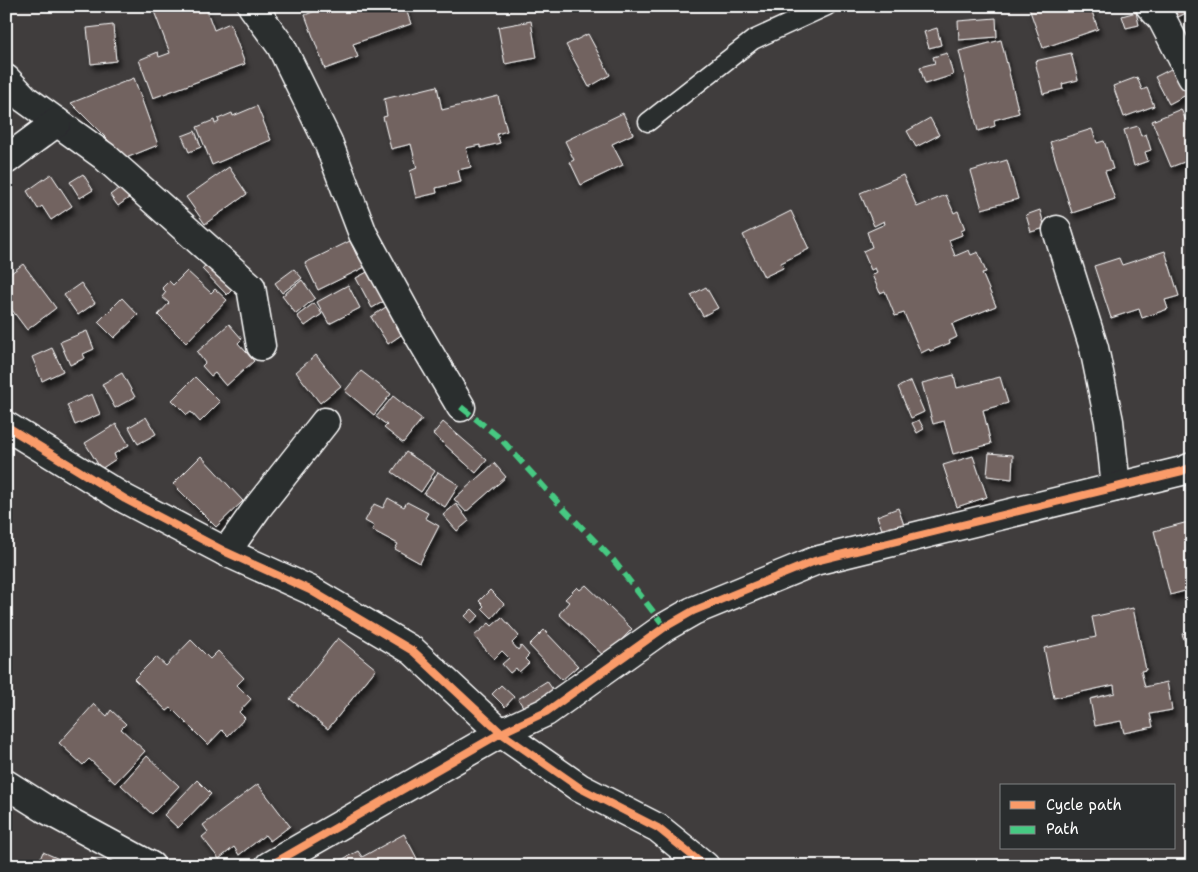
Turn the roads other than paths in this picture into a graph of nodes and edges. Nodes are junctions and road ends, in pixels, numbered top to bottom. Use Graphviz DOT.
graph roads {
  1 [pos="252,6"];
  2 [pos="827,6"];
  3 [pos="1150,6"];
  4 [pos="1192,77"];
  5 [pos="6,80"];
  6 [pos="57,122"];
  7 [pos="648,122"];
  8 [pos="6,160"];
  9 [pos="1057,230"];
  10 [pos="261,346"];
  11 [pos="461,407"];
  12 [pos="326,422"];
  13 [pos="6,426"];
  14 [pos="1192,467"];
  15 [pos="1116,487"];
  16 [pos="226,552"];
  17 [pos="501,733"];
  18 [pos="6,784"];
  19 [pos="151,866"];
  20 [pos="270,866"];
  21 [pos="705,866"];
  1 -- 11 [label="street"];
  2 -- 7 [label="lane"];
  3 -- 4 [label="street"];
  5 -- 6 [label="street"];
  6 -- 8 [label="street"];
  6 -- 10 [label="street"];
  9 -- 15 [label="street"];
  12 -- 16 [label="street"];
  13 -- 16 [label="street"];
  14 -- 15 [label="street"];
  15 -- 17 [label="street"];
  16 -- 17 [label="street"];
  17 -- 20 [label="street"];
  17 -- 21 [label="street"];
  18 -- 19 [label="street"];
}
